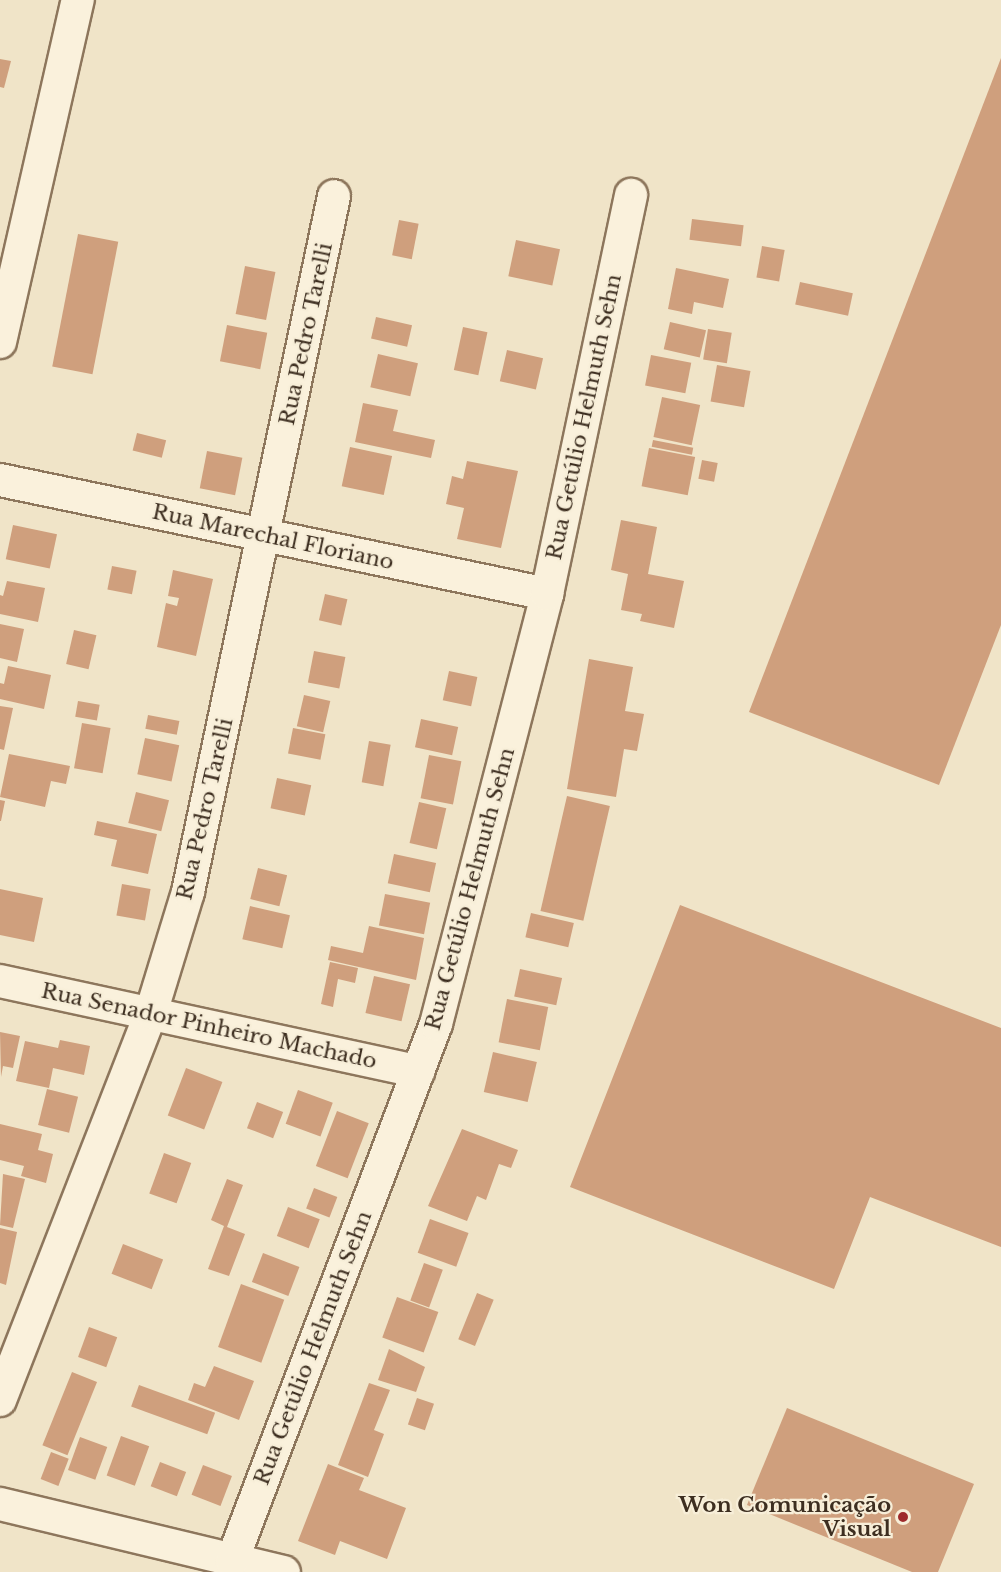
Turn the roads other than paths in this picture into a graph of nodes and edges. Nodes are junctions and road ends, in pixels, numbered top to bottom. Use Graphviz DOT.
graph roads {
  1 [pos="78,0"];
  2 [pos="631,195"];
  3 [pos="334,196"];
  4 [pos="0,342"];
  5 [pos="0,480"];
  6 [pos="264,535"];
  7 [pos="547,594"];
  8 [pos="0,981"];
  9 [pos="151,1013"];
  10 [pos="418,1071"];
  11 [pos="0,1400"];
  12 [pos="0,1504"];
  13 [pos="232,1561"];
  14 [pos="284,1572"];
  1 -- 4 [label="street"];
  2 -- 7 [label="street, Rua Getúlio Helmuth Sehn"];
  3 -- 6 [label="street, Rua Pedro Tarelli"];
  5 -- 6 [label="street, Rua Marechal Floriano"];
  6 -- 7 [label="street, Rua Marechal Floriano"];
  6 -- 9 [label="street, Rua Pedro Tarelli"];
  7 -- 10 [label="street, Rua Getúlio Helmuth Sehn"];
  8 -- 9 [label="street, Rua Senador Pinheiro Machado"];
  9 -- 10 [label="street, Rua Senador Pinheiro Machado"];
  9 -- 11 [label="street, Rua Pedro Tarelli"];
  10 -- 13 [label="street, Rua Getúlio Helmuth Sehn"];
  12 -- 13 [label="street"];
  13 -- 14 [label="street"];
}
